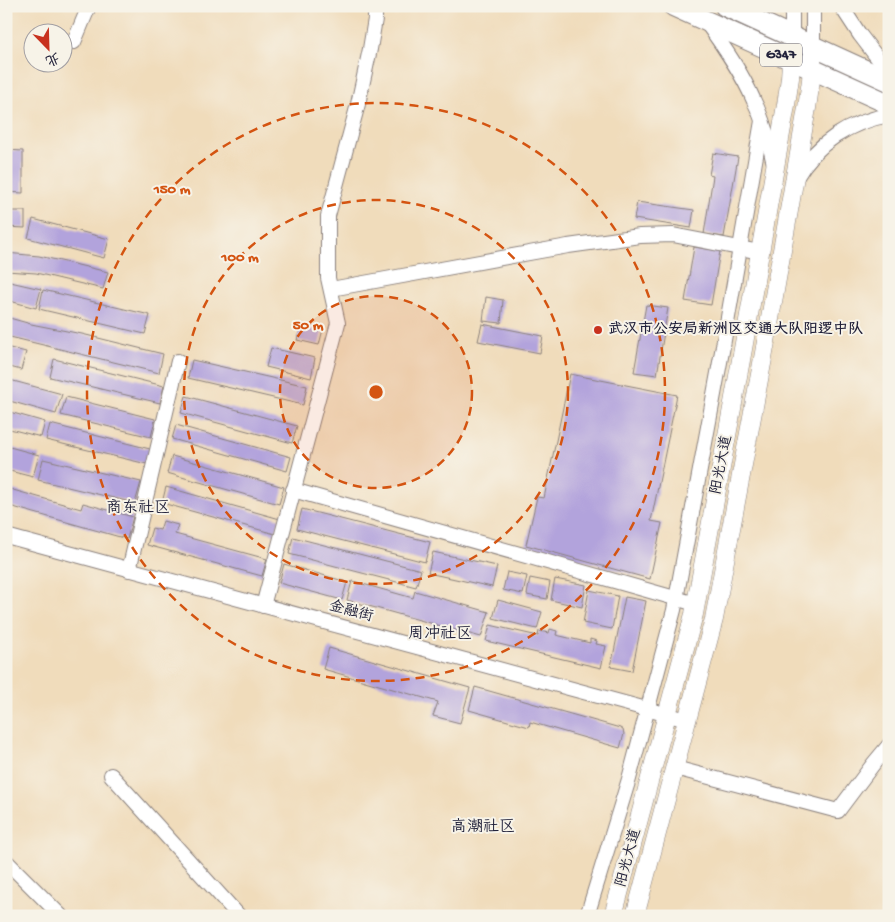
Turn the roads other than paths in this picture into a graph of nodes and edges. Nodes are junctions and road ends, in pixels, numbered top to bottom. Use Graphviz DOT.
graph roads {
  1 [pos="89,6"];
  2 [pos="375,6"];
  3 [pos="673,6"];
  4 [pos="725,6"];
  5 [pos="792,6"];
  6 [pos="813,6"];
  7 [pos="841,6"];
  8 [pos="704,20"];
  9 [pos="792,37"];
  10 [pos="74,42"];
  11 [pos="813,46"];
  12 [pos="792,60"];
  13 [pos="812,69"];
  14 [pos="889,73"];
  15 [pos="889,81"];
  16 [pos="889,104"];
  17 [pos="889,114"];
  18 [pos="762,121"];
  19 [pos="775,168"];
  20 [pos="793,183"];
  21 [pos="740,248"];
  22 [pos="760,252"];
  23 [pos="331,289"];
  24 [pos="178,361"];
  25 [pos="293,490"];
  26 [pos="6,536"];
  27 [pos="129,570"];
  28 [pos="676,598"];
  29 [pos="696,604"];
  30 [pos="263,606"];
  31 [pos="648,709"];
  32 [pos="667,714"];
  33 [pos="688,720"];
  34 [pos="889,745"];
  35 [pos="675,768"];
  36 [pos="111,775"];
  37 [pos="6,861"];
  38 [pos="61,916"];
  39 [pos="239,916"];
  40 [pos="587,916"];
  41 [pos="613,916"];
  42 [pos="635,916"];
  1 -- 10 [label="street"];
  2 -- 23 [label="street"];
  3 -- 8 [label="highway, G347"];
  4 -- 9 [label="highway, G347"];
  5 -- 9 [label="street, 阳光大道"];
  6 -- 11 [label="street, 阳光大道"];
  7 -- 14 [label="street"];
  8 -- 12 [label="highway, G347"];
  8 -- 18 [label="street"];
  9 -- 11 [label="highway, G347"];
  9 -- 12 [label="main road, 阳光大道"];
  11 -- 13 [label="main road, 阳光大道"];
  11 -- 15 [label="highway, G347"];
  12 -- 13 [label="highway, G347"];
  12 -- 19 [label="main road, 阳光大道"];
  13 -- 16 [label="highway, G347"];
  13 -- 20 [label="main road, 阳光大道"];
  17 -- 20 [label="street"];
  18 -- 19 [label="street"];
  18 -- 21 [label="street"];
  19 -- 22 [label="main road, 阳光大道"];
  20 -- 33 [label="main road, 阳光大道"];
  21 -- 22 [label="street"];
  21 -- 23 [label="street"];
  21 -- 28 [label="street"];
  22 -- 29 [label="main road, 阳光大道"];
  23 -- 25 [label="street"];
  24 -- 27 [label="street"];
  25 -- 28 [label="street"];
  25 -- 30 [label="street"];
  26 -- 27 [label="street, 金融街"];
  27 -- 30 [label="street, 金融街"];
  28 -- 29 [label="street"];
  28 -- 31 [label="street"];
  29 -- 32 [label="main road, 阳光大道"];
  30 -- 31 [label="street, 金融街"];
  31 -- 32 [label="street, 金融街"];
  31 -- 40 [label="street"];
  32 -- 33 [label="street, 金融街"];
  32 -- 41 [label="main road, 阳光大道"];
  33 -- 35 [label="main road, 阳光大道"];
  34 -- 35 [label="street"];
  35 -- 42 [label="main road, 阳光大道"];
  36 -- 39 [label="street"];
  37 -- 38 [label="street"];
}
